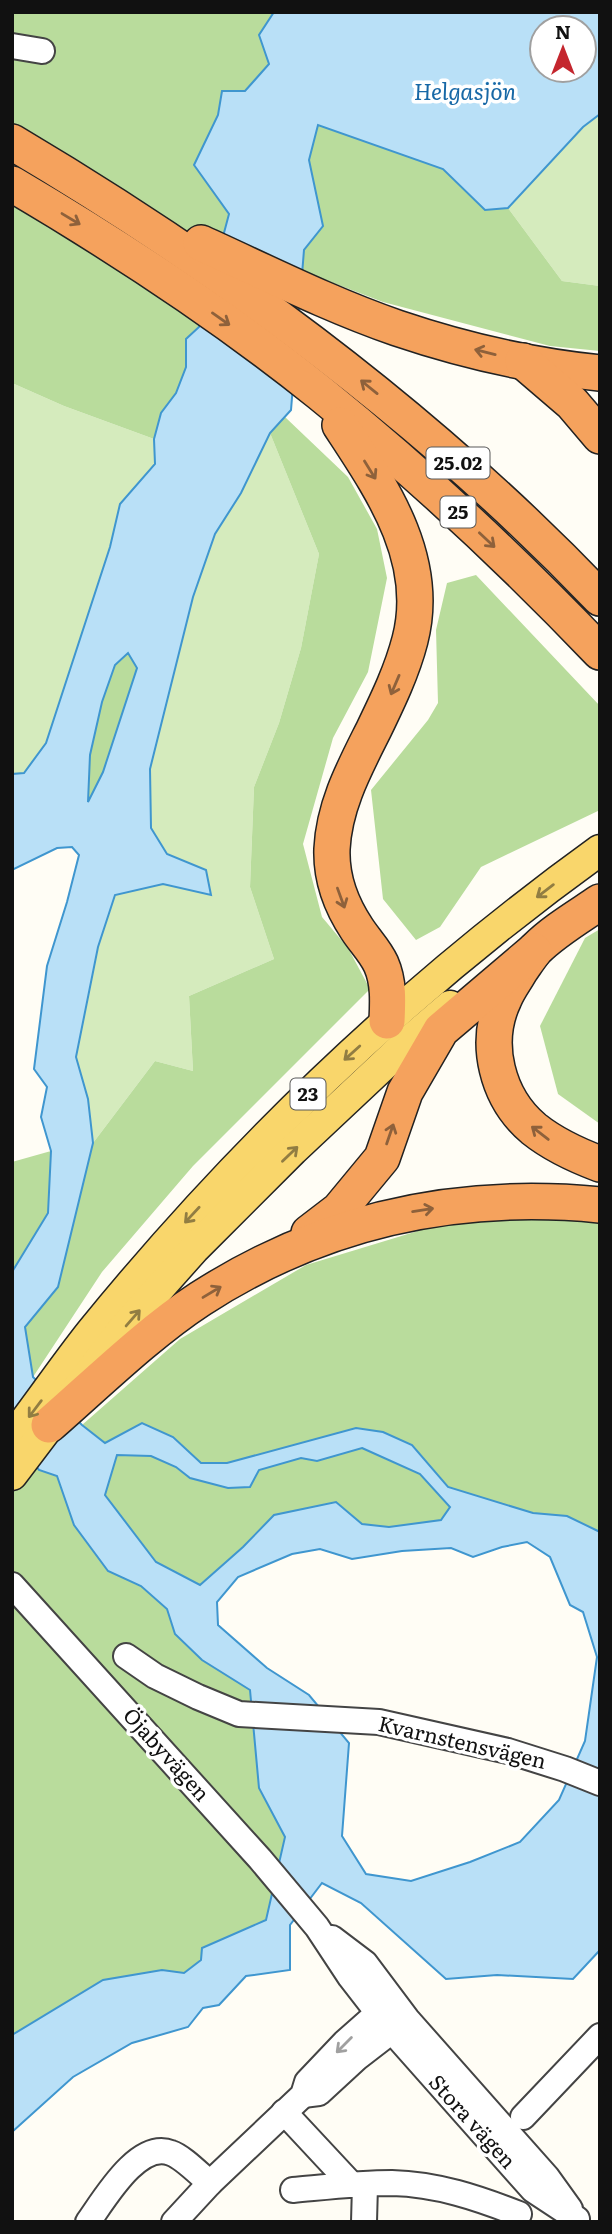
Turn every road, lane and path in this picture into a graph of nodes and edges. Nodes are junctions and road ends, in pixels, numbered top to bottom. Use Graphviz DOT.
graph roads {
  1 [pos="12,46"];
  2 [pos="43,51"];
  3 [pos="12,142"];
  4 [pos="12,184"];
  5 [pos="188,244"];
  6 [pos="523,361"];
  7 [pos="600,373"];
  8 [pos="312,387"];
  9 [pos="600,436"];
  10 [pos="600,598"];
  11 [pos="600,652"];
  12 [pos="600,850"];
  13 [pos="600,887"];
  14 [pos="564,924"];
  15 [pos="387,1021"];
  16 [pos="600,1164"];
  17 [pos="600,1205"];
  18 [pos="281,1254"];
  19 [pos="72,1389"];
  20 [pos="49,1425"];
  21 [pos="14,1460"];
  22 [pos="12,1585"];
  23 [pos="126,1656"];
  24 [pos="600,1783"];
  25 [pos="392,2016"];
  26 [pos="600,2036"];
  27 [pos="284,2112"];
  28 [pos="523,2117"];
  29 [pos="210,2183"];
  30 [pos="359,2185"];
  31 [pos="293,2190"];
  32 [pos="520,2214"];
  33 [pos="578,2221"];
  34 [pos="88,2222"];
  35 [pos="174,2222"];
  36 [pos="364,2222"];
  1 -- 2 [label="street"];
  3 -- 5 [label="highway, 25.02"];
  4 -- 8 [label="highway, 25, one-way"];
  6 -- 5 [label="highway, one-way"];
  10 -- 5 [label="highway, 25.02, one-way"];
  6 -- 7 [label="highway"];
  6 -- 9 [label="highway"];
  8 -- 11 [label="highway, 25, one-way"];
  8 -- 15 [label="highway, one-way"];
  12 -- 15 [label="main road, 23, one-way"];
  13 -- 14 [label="main road"];
  16 -- 14 [label="highway, one-way"];
  18 -- 14 [label="highway, one-way"];
  19 -- 14 [label="main road, 23, one-way"];
  15 -- 19 [label="main road, 23, one-way"];
  18 -- 17 [label="highway, one-way"];
  19 -- 18 [label="highway, one-way"];
  19 -- 20 [label="highway"];
  19 -- 21 [label="main road, 23, one-way"];
  20 -- 21 [label="main road, 23"];
  22 -- 25 [label="street, Öjabyvägen"];
  23 -- 24 [label="street, Kvarnstensvägen"];
  25 -- 27 [label="street"];
  25 -- 33 [label="street, Stora vägen"];
  26 -- 28 [label="street"];
  27 -- 29 [label="street"];
  27 -- 30 [label="street"];
  29 -- 34 [label="street"];
  29 -- 35 [label="street"];
  30 -- 31 [label="street"];
  30 -- 32 [label="street"];
  30 -- 36 [label="street"];
}
